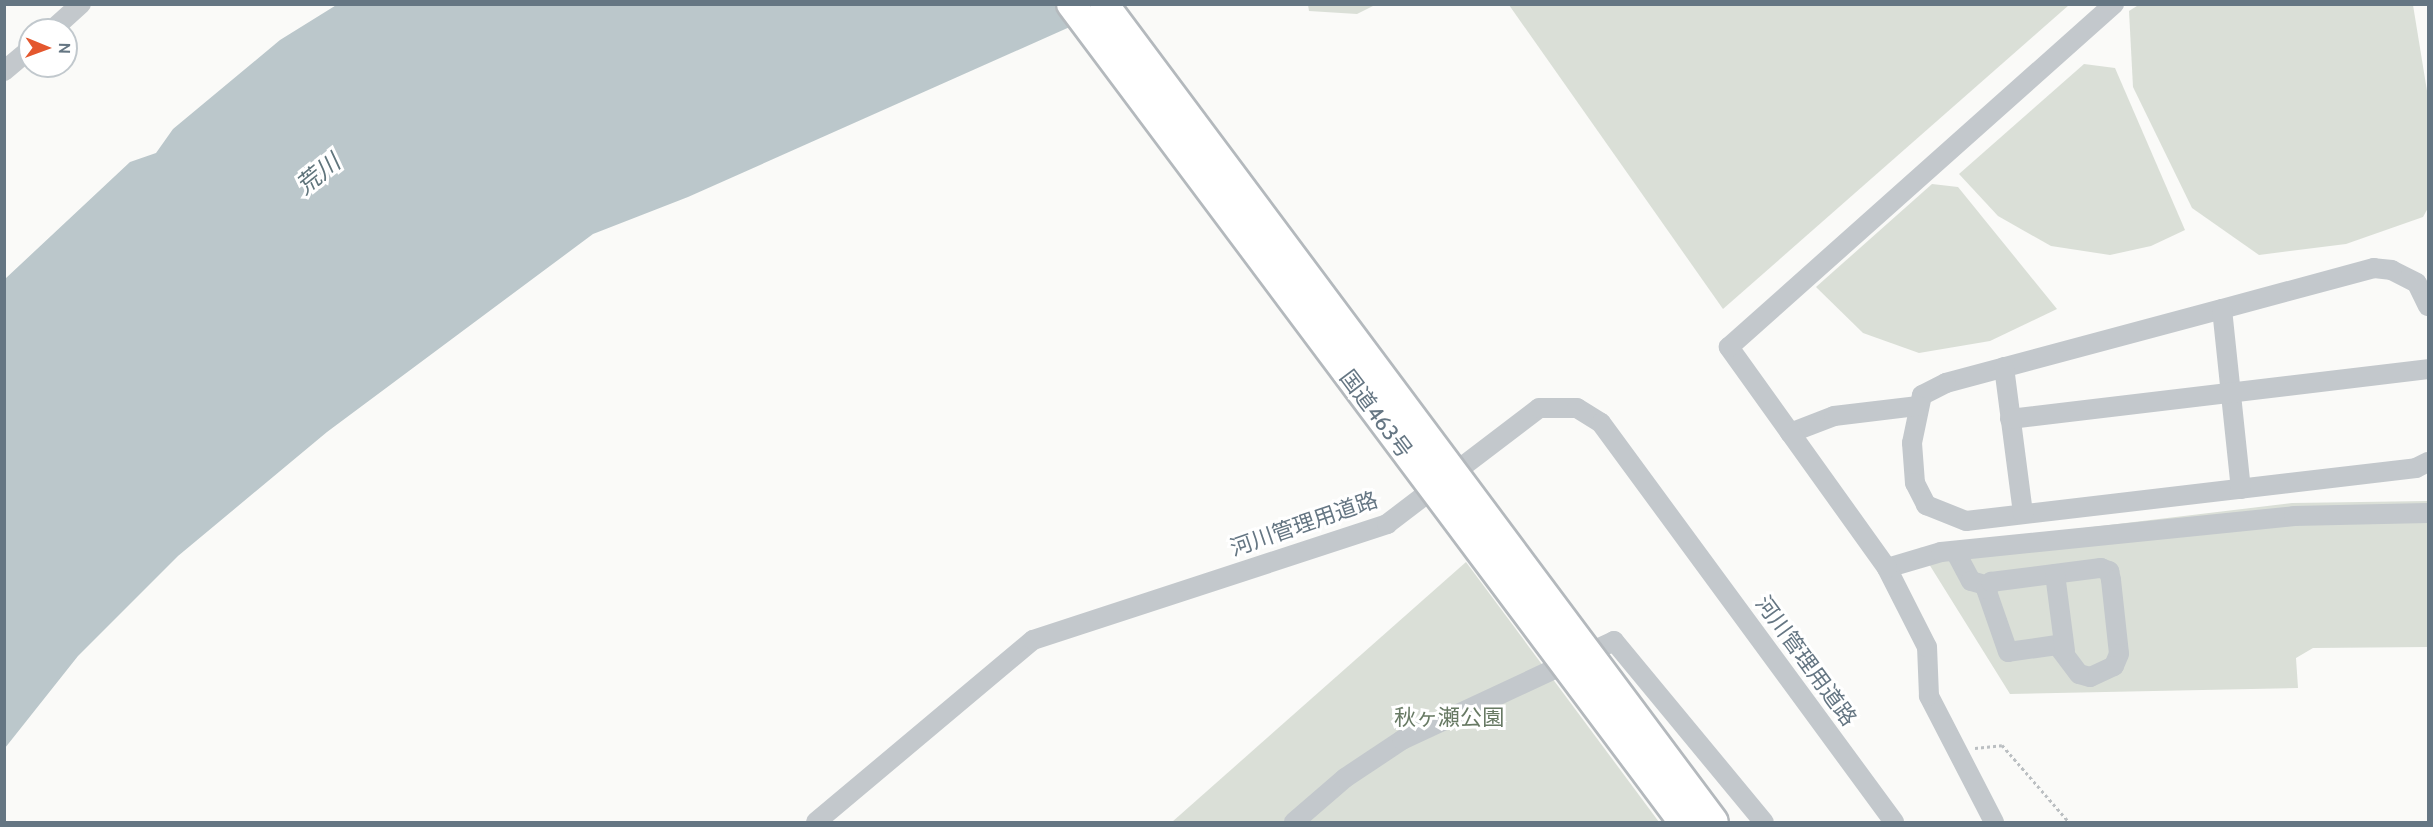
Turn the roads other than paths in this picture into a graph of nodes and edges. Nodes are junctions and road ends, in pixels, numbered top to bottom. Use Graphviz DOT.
graph roads {
  1 [pos="81,4"];
  2 [pos="1071,4"];
  3 [pos="1104,4"];
  4 [pos="2114,4"];
  5 [pos="65,18"];
  6 [pos="18,59"];
  7 [pos="4,71"];
  8 [pos="2428,306"];
  9 [pos="2222,309"];
  10 [pos="2004,367"];
  11 [pos="2428,369"];
  12 [pos="2230,393"];
  13 [pos="1918,406"];
  14 [pos="2010,419"];
  15 [pos="1790,433"];
  16 [pos="2428,462"];
  17 [pos="2241,489"];
  18 [pos="2428,513"];
  19 [pos="2023,514"];
  20 [pos="1955,551"];
  21 [pos="1887,568"];
  22 [pos="2055,574"];
  23 [pos="1989,585"];
  24 [pos="2065,651"];
  25 [pos="816,822"];
  26 [pos="1294,822"];
  27 [pos="1683,822"];
  28 [pos="1714,822"];
  29 [pos="1764,822"];
  30 [pos="1894,822"];
  31 [pos="1994,822"];
  1 -- 5 [label="street"];
  2 -- 27 [label="highway, 国道463号, bridge"];
  3 -- 28 [label="highway, 国道463号, bridge"];
  4 -- 15 [label="street"];
  6 -- 7 [label="street"];
  8 -- 9 [label="street"];
  9 -- 10 [label="street"];
  9 -- 12 [label="street"];
  10 -- 13 [label="street"];
  10 -- 14 [label="street"];
  11 -- 12 [label="street"];
  12 -- 14 [label="street"];
  12 -- 17 [label="street"];
  13 -- 15 [label="street"];
  13 -- 19 [label="street"];
  14 -- 19 [label="street"];
  15 -- 21 [label="street"];
  16 -- 17 [label="street"];
  17 -- 19 [label="street"];
  18 -- 20 [label="street"];
  20 -- 21 [label="street"];
  20 -- 23 [label="street"];
  21 -- 31 [label="street"];
  22 -- 23 [label="street"];
  22 -- 24 [label="street"];
  22 -- 24 [label="street"];
  23 -- 24 [label="street"];
  25 -- 30 [label="street, 河川管理用道路"];
  26 -- 29 [label="street"];
}
